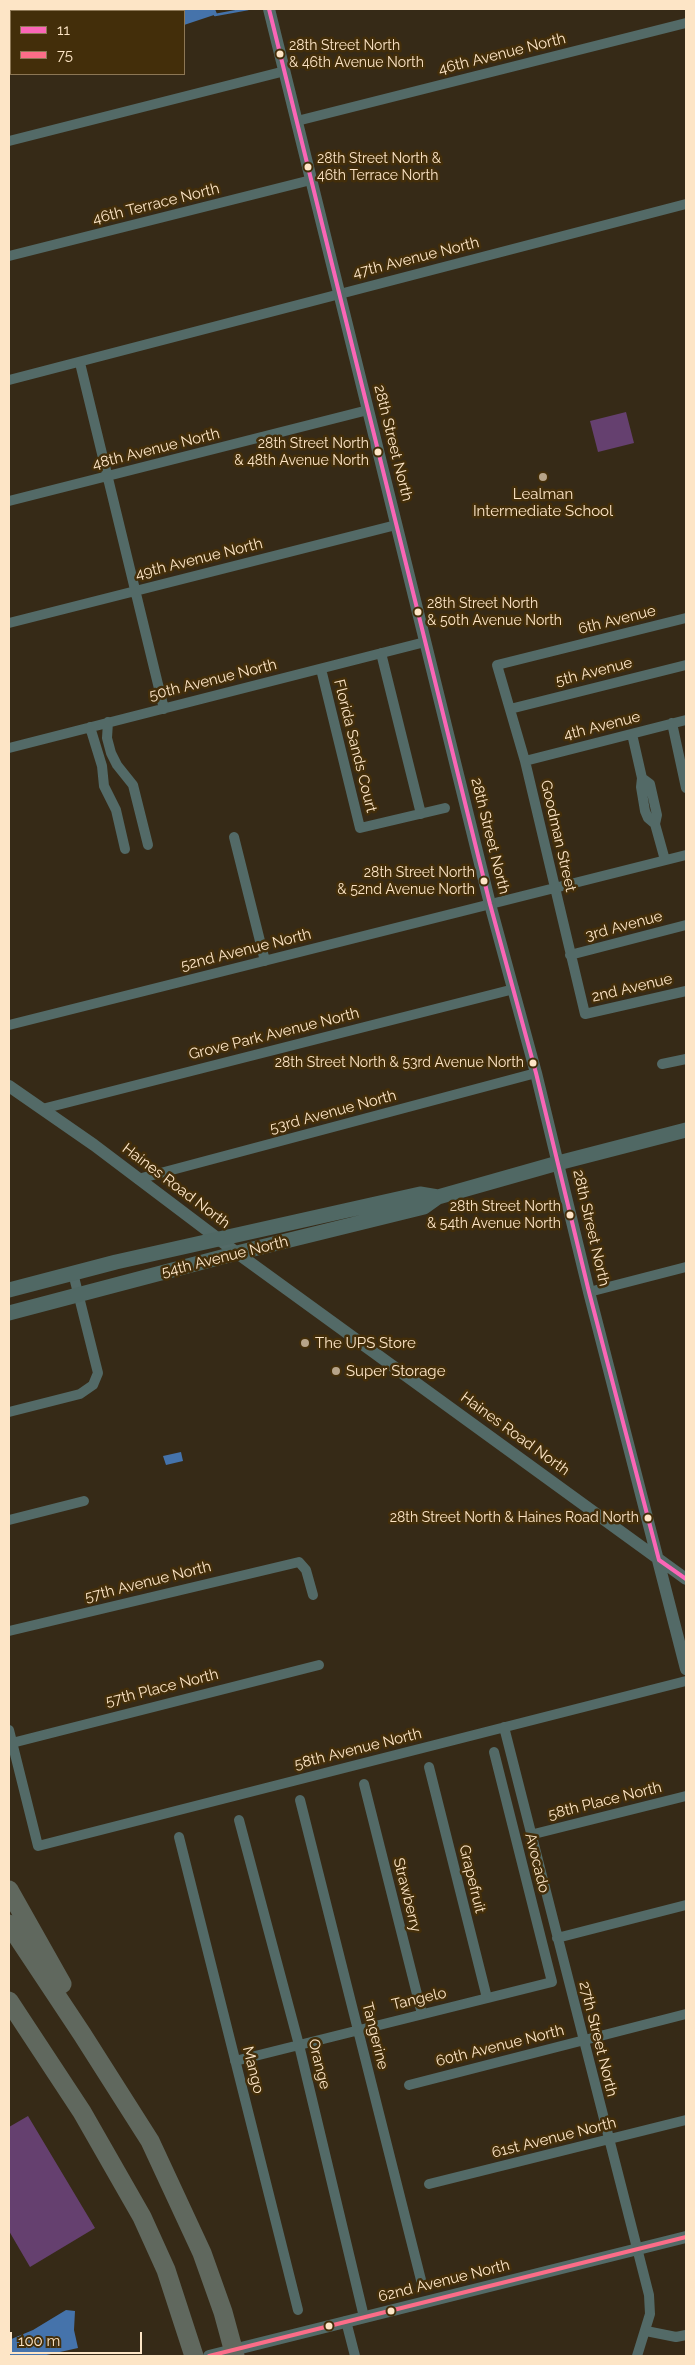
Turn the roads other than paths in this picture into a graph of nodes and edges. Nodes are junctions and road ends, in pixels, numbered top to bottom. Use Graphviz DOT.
graph roads {
  1 [pos="271,14"];
  2 [pos="686,23"];
  3 [pos="285,71"];
  4 [pos="297,121"];
  5 [pos="9,140"];
  6 [pos="312,180"];
  7 [pos="686,204"];
  8 [pos="9,256"];
  9 [pos="339,294"];
  10 [pos="80,363"];
  11 [pos="9,380"];
  12 [pos="368,410"];
  13 [pos="107,477"];
  14 [pos="9,501"];
  15 [pos="396,525"];
  16 [pos="134,591"];
  17 [pos="686,618"];
  18 [pos="9,623"];
  19 [pos="425,642"];
  20 [pos="381,653"];
  21 [pos="497,665"];
  22 [pos="686,665"];
  23 [pos="321,669"];
  24 [pos="164,708"];
  25 [pos="510,709"];
  26 [pos="686,720"];
  27 [pos="108,722"];
  28 [pos="672,723"];
  29 [pos="90,727"];
  30 [pos="632,734"];
  31 [pos="9,748"];
  32 [pos="525,761"];
  33 [pos="686,788"];
  34 [pos="445,808"];
  35 [pos="421,814"];
  36 [pos="234,837"];
  37 [pos="148,845"];
  38 [pos="125,849"];
  39 [pos="686,854"];
  40 [pos="665,860"];
  41 [pos="554,888"];
  42 [pos="490,904"];
  43 [pos="686,925"];
  44 [pos="570,956"];
  45 [pos="265,961"];
  46 [pos="514,989"];
  47 [pos="686,991"];
  48 [pos="585,1014"];
  49 [pos="9,1024"];
  50 [pos="686,1059"];
  51 [pos="662,1064"];
  52 [pos="536,1073"];
  53 [pos="11,1090"];
  54 [pos="42,1109"];
  55 [pos="686,1130"];
  56 [pos="558,1162"];
  57 [pos="138,1179"];
  58 [pos="438,1197"];
  59 [pos="220,1239"];
  60 [pos="237,1253"];
  61 [pos="686,1267"];
  62 [pos="73,1273"];
  63 [pos="9,1290"];
  64 [pos="589,1292"];
  65 [pos="79,1295"];
  66 [pos="9,1313"];
  67 [pos="9,1412"];
  68 [pos="84,1501"];
  69 [pos="9,1520"];
  70 [pos="659,1560"];
  71 [pos="686,1579"];
  72 [pos="313,1595"];
  73 [pos="9,1631"];
  74 [pos="319,1665"];
  75 [pos="686,1669"];
  76 [pos="686,1681"];
  77 [pos="504,1727"];
  78 [pos="9,1730"];
  79 [pos="12,1743"];
  80 [pos="494,1752"];
  81 [pos="429,1767"];
  82 [pos="364,1784"];
  83 [pos="686,1796"];
  84 [pos="300,1800"];
  85 [pos="239,1820"];
  86 [pos="530,1835"];
  87 [pos="179,1837"];
  88 [pos="9,1890"];
  89 [pos="686,1905"];
  90 [pos="9,1924"];
  91 [pos="557,1938"];
  92 [pos="552,1982"];
  93 [pos="487,1998"];
  94 [pos="9,2001"];
  95 [pos="422,2014"];
  96 [pos="686,2014"];
  97 [pos="359,2031"];
  98 [pos="82,2034"];
  99 [pos="582,2041"];
  100 [pos="299,2045"];
  101 [pos="235,2060"];
  102 [pos="409,2085"];
  103 [pos="686,2120"];
  104 [pos="608,2140"];
  105 [pos="429,2184"];
  106 [pos="686,2237"];
  107 [pos="637,2250"];
  108 [pos="421,2280"];
  109 [pos="298,2310"];
  110 [pos="364,2317"];
  111 [pos="346,2322"];
  112 [pos="646,2331"];
  113 [pos="686,2335"];
  114 [pos="194,2356"];
  115 [pos="209,2356"];
  116 [pos="235,2356"];
  117 [pos="355,2356"];
  118 [pos="637,2356"];
  1 -- 3 [label="street, 28th Street North"];
  2 -- 4 [label="street, 46th Avenue North"];
  3 -- 4 [label="street, 28th Street North"];
  3 -- 5 [label="street"];
  4 -- 6 [label="street, 28th Street North"];
  6 -- 8 [label="street, 46th Terrace North"];
  6 -- 9 [label="street, 28th Street North"];
  7 -- 9 [label="street, 47th Avenue North"];
  9 -- 10 [label="street, 47th Avenue North"];
  9 -- 12 [label="street, 28th Street North"];
  10 -- 11 [label="street, 47th Avenue North"];
  10 -- 13 [label="street"];
  12 -- 13 [label="street, 48th Avenue North"];
  12 -- 15 [label="street, 28th Street North"];
  13 -- 14 [label="street, 48th Avenue North"];
  13 -- 16 [label="street"];
  15 -- 16 [label="street, 49th Avenue North"];
  15 -- 19 [label="street, 28th Street North"];
  16 -- 18 [label="street, 49th Avenue North"];
  16 -- 24 [label="street"];
  17 -- 21 [label="street, 6th Avenue"];
  19 -- 20 [label="street, 50th Avenue North"];
  19 -- 42 [label="street, 28th Street North"];
  20 -- 23 [label="street, 50th Avenue North"];
  20 -- 35 [label="street"];
  21 -- 25 [label="street, Goodman Street"];
  22 -- 25 [label="street, 5th Avenue"];
  23 -- 24 [label="street, 50th Avenue North"];
  23 -- 35 [label="street, Florida Sands Court"];
  24 -- 27 [label="street, 50th Avenue North"];
  25 -- 32 [label="street, Goodman Street"];
  26 -- 28 [label="street, 4th Avenue"];
  27 -- 29 [label="street, 50th Avenue North"];
  27 -- 37 [label="street"];
  28 -- 30 [label="street, 4th Avenue"];
  28 -- 33 [label="street"];
  29 -- 31 [label="street, 50th Avenue North"];
  29 -- 38 [label="street"];
  30 -- 32 [label="street, 4th Avenue"];
  30 -- 40 [label="street"];
  32 -- 41 [label="street, Goodman Street"];
  34 -- 35 [label="street, Florida Sands Court"];
  36 -- 45 [label="street"];
  39 -- 40 [label="street, 52nd Avenue North"];
  40 -- 41 [label="street, 52nd Avenue North"];
  41 -- 42 [label="street, 52nd Avenue North"];
  41 -- 44 [label="street, Goodman Street"];
  42 -- 45 [label="street, 52nd Avenue North"];
  42 -- 46 [label="street, 28th Street North"];
  43 -- 44 [label="street, 3rd Avenue"];
  44 -- 48 [label="street, Goodman Street"];
  45 -- 49 [label="street, 52nd Avenue North"];
  46 -- 52 [label="street, 28th Street North"];
  46 -- 54 [label="street, Grove Park Avenue North"];
  47 -- 48 [label="street, 2nd Avenue"];
  50 -- 51 [label="street"];
  52 -- 56 [label="street, 28th Street North"];
  52 -- 57 [label="street, 53rd Avenue North"];
  53 -- 54 [label="street, Haines Road North"];
  54 -- 57 [label="street, Haines Road North"];
  55 -- 56 [label="main road, 54th Avenue North"];
  56 -- 58 [label="main road, 54th Avenue North"];
  56 -- 64 [label="street, 28th Street North"];
  57 -- 59 [label="street, Haines Road North"];
  58 -- 59 [label="main road, 54th Avenue North"];
  58 -- 60 [label="main road, 54th Avenue North"];
  59 -- 60 [label="street, Haines Road North"];
  59 -- 62 [label="main road, 54th Avenue North"];
  60 -- 65 [label="main road, 54th Avenue North"];
  60 -- 70 [label="street, Haines Road North"];
  61 -- 64 [label="street"];
  62 -- 63 [label="main road, 54th Avenue North"];
  62 -- 65 [label="street"];
  64 -- 70 [label="street, 28th Street North"];
  65 -- 66 [label="main road, 54th Avenue North"];
  65 -- 67 [label="street"];
  68 -- 69 [label="street"];
  70 -- 71 [label="street, Haines Road North"];
  70 -- 75 [label="street, 28th Street North"];
  72 -- 73 [label="street, 57th Avenue North"];
  74 -- 79 [label="street, 57th Place North"];
  76 -- 77 [label="street, 58th Avenue North"];
  77 -- 79 [label="street, 58th Avenue North"];
  77 -- 86 [label="street, 27th Street North"];
  78 -- 79 [label="street"];
  80 -- 92 [label="street, Avocado"];
  81 -- 93 [label="street, Grapefruit"];
  82 -- 95 [label="street, Strawberry"];
  83 -- 86 [label="street, 58th Place North"];
  84 -- 97 [label="street, Tangerine"];
  85 -- 100 [label="street, Orange"];
  86 -- 91 [label="street, 27th Street North"];
  87 -- 101 [label="street, Mango"];
  88 -- 98 [label="highway"];
  89 -- 91 [label="street"];
  90 -- 98 [label="highway"];
  91 -- 99 [label="street, 27th Street North"];
  92 -- 93 [label="street, Tangelo"];
  93 -- 95 [label="street, Tangelo"];
  94 -- 114 [label="highway"];
  95 -- 97 [label="street, Tangelo"];
  96 -- 99 [label="street, 60th Avenue North"];
  97 -- 100 [label="street, Tangelo"];
  97 -- 108 [label="street, Tangerine"];
  98 -- 116 [label="highway"];
  99 -- 102 [label="street, 60th Avenue North"];
  99 -- 104 [label="street, 27th Street North"];
  100 -- 101 [label="street, Tangelo"];
  100 -- 110 [label="street, Orange"];
  101 -- 109 [label="street, Mango"];
  103 -- 104 [label="street, 61st Avenue North"];
  104 -- 105 [label="street, 61st Avenue North"];
  104 -- 107 [label="street, 27th Street North"];
  106 -- 107 [label="street, 62nd Avenue North"];
  107 -- 110 [label="street, 62nd Avenue North"];
  107 -- 112 [label="street, 27th Street North"];
  110 -- 111 [label="street, 62nd Avenue North"];
  111 -- 115 [label="street, 62nd Avenue North"];
  111 -- 117 [label="street"];
  112 -- 113 [label="street"];
  112 -- 118 [label="street, 27th Street North"];
}
